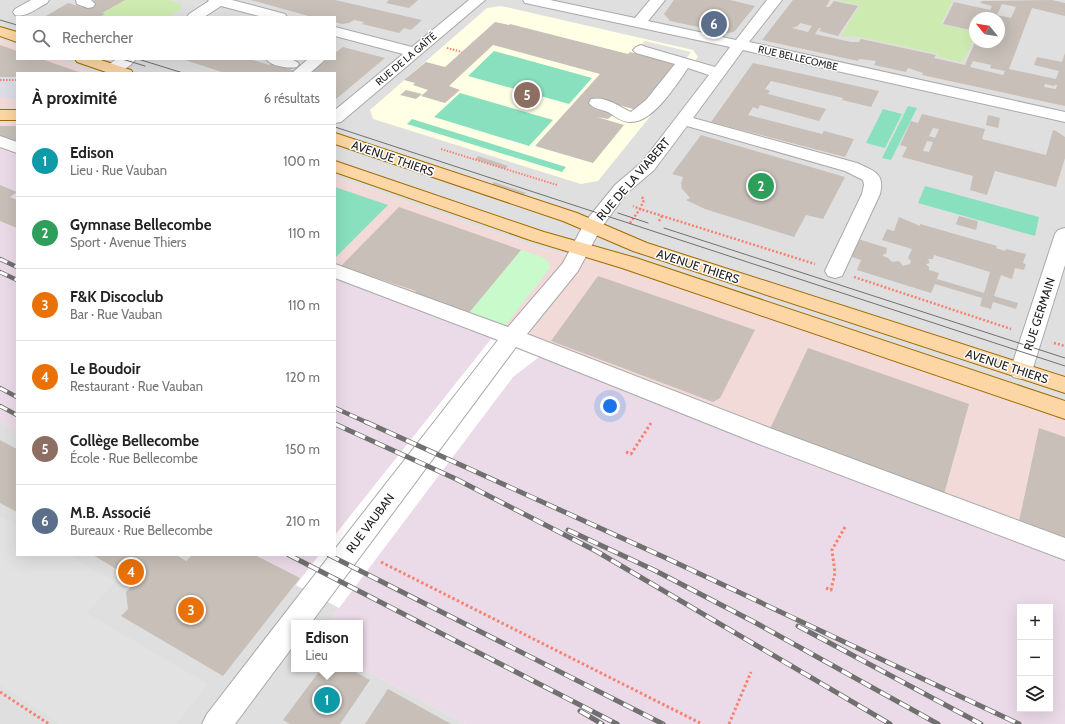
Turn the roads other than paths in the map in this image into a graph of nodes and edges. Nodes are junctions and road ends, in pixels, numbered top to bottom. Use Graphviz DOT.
graph roads {
  1 [pos="218,0"];
  2 [pos="478,0"];
  3 [pos="530,0"];
  4 [pos="658,0"];
  5 [pos="775,0"];
  6 [pos="195,16"];
  7 [pos="271,16"];
  8 [pos="639,23"];
  9 [pos="0,31"];
  10 [pos="342,33"];
  11 [pos="16,37"];
  12 [pos="336,44"];
  13 [pos="740,45"];
  14 [pos="641,50"];
  15 [pos="414,52"];
  16 [pos="87,60"];
  17 [pos="127,60"];
  18 [pos="276,60"];
  19 [pos="316,60"];
  20 [pos="684,62"];
  21 [pos="296,69"];
  22 [pos="119,71"];
  23 [pos="719,73"];
  24 [pos="597,103"];
  25 [pos="0,115"];
  26 [pos="16,115"];
  27 [pos="336,117"];
  28 [pos="1065,117"];
  29 [pos="683,120"];
  30 [pos="336,138"];
  31 [pos="0,142"];
  32 [pos="16,148"];
  33 [pos="336,166"];
  34 [pos="592,226"];
  35 [pos="1065,234"];
  36 [pos="581,249"];
  37 [pos="834,271"];
  38 [pos="348,273"];
  39 [pos="511,339"];
  40 [pos="1021,371"];
  41 [pos="1065,385"];
  42 [pos="1065,410"];
  43 [pos="1065,549"];
  44 [pos="296,620"];
  45 [pos="291,627"];
  46 [pos="217,724"];
  1 -- 6 [label="street"];
  1 -- 7 [label="street"];
  2 -- 15 [label="street, RUE DE LA GAÎTÉ"];
  3 -- 8 [label="street, RUE BELLECOMBE"];
  4 -- 8 [label="street"];
  5 -- 13 [label="street, RUE DE LA VIABERT"];
  8 -- 13 [label="street, RUE BELLECOMBE"];
  9 -- 11 [label="main road"];
  10 -- 12 [label="street"];
  10 -- 15 [label="street"];
  13 -- 23 [label="street, RUE DE LA VIABERT"];
  13 -- 28 [label="street, RUE BELLECOMBE"];
  14 -- 20 [label="street"];
  15 -- 27 [label="street, RUE DE LA GAÎTÉ"];
  16 -- 22 [label="main road"];
  17 -- 22 [label="street"];
  18 -- 21 [label="street"];
  19 -- 21 [label="street"];
  20 -- 23 [label="street"];
  20 -- 24 [label="street"];
  23 -- 29 [label="street, RUE DE LA VIABERT"];
  25 -- 26 [label="main road"];
  29 -- 34 [label="street, RUE DE LA VIABERT"];
  29 -- 37 [label="street"];
  30 -- 34 [label="main road, AVENUE THIERS"];
  31 -- 32 [label="street"];
  33 -- 36 [label="main road, AVENUE THIERS"];
  34 -- 36 [label="street, RUE DE LA VIABERT"];
  34 -- 40 [label="main road, AVENUE THIERS"];
  35 -- 40 [label="street, RUE GERMAIN"];
  36 -- 39 [label="street, RUE DE LA VIABERT"];
  36 -- 42 [label="main road, AVENUE THIERS"];
  38 -- 39 [label="street"];
  39 -- 43 [label="street"];
  39 -- 44 [label="street, RUE VAUBAN"];
  40 -- 41 [label="main road, AVENUE THIERS"];
  45 -- 46 [label="street, RUE VAUBAN"];
}
